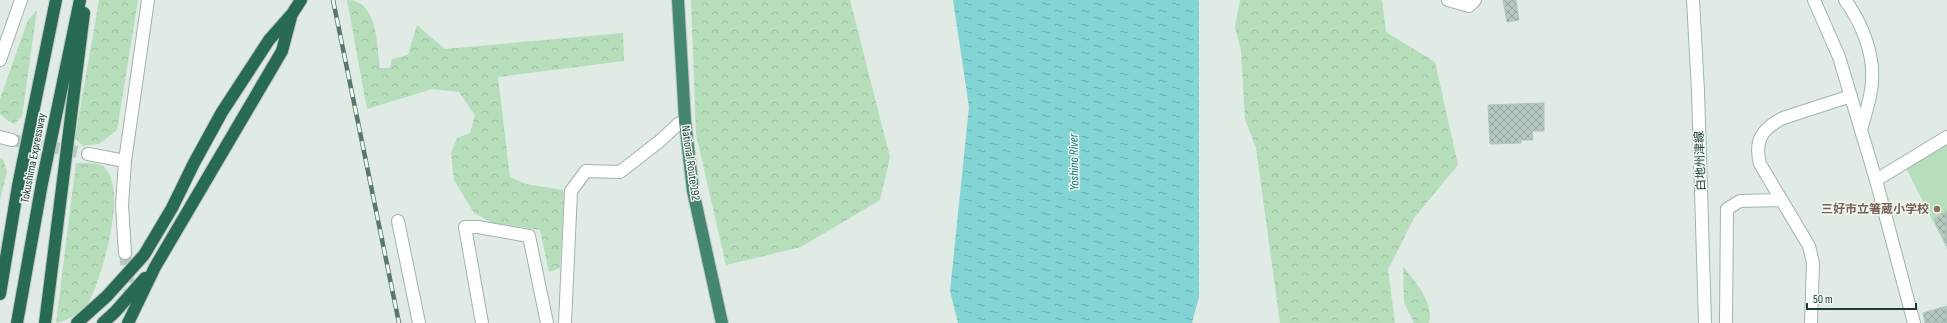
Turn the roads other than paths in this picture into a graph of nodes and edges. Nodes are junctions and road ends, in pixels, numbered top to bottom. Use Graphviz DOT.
graph roads {
  1 [pos="21,0"];
  2 [pos="56,0"];
  3 [pos="80,0"];
  4 [pos="86,0"];
  5 [pos="148,0"];
  6 [pos="301,0"];
  7 [pos="678,0"];
  8 [pos="1448,0"];
  9 [pos="1475,0"];
  10 [pos="1693,0"];
  11 [pos="1814,0"];
  12 [pos="1845,0"];
  13 [pos="292,14"];
  14 [pos="0,60"];
  15 [pos="1851,96"];
  16 [pos="685,121"];
  17 [pos="1861,130"];
  18 [pos="1947,137"];
  19 [pos="88,154"];
  20 [pos="125,161"];
  21 [pos="1876,180"];
  22 [pos="1782,200"];
  23 [pos="398,220"];
  24 [pos="125,253"];
  25 [pos="155,267"];
  26 [pos="0,294"];
  27 [pos="17,323"];
  28 [pos="45,323"];
  29 [pos="77,323"];
  30 [pos="103,323"];
  31 [pos="128,323"];
  32 [pos="419,323"];
  33 [pos="482,323"];
  34 [pos="547,323"];
  35 [pos="565,323"];
  36 [pos="722,323"];
  37 [pos="1705,323"];
  38 [pos="1726,323"];
  39 [pos="1811,323"];
  40 [pos="1914,323"];
  1 -- 14 [label="street"];
  2 -- 26 [label="highway, Tokushima Expressway"];
  3 -- 27 [label="highway, Tokushima Expressway"];
  4 -- 28 [label="highway"];
  5 -- 20 [label="street"];
  6 -- 13 [label="highway"];
  7 -- 16 [label="highway, National Route 192"];
  8 -- 9 [label="street"];
  10 -- 37 [label="street, 白地州津線"];
  11 -- 15 [label="street"];
  12 -- 17 [label="street"];
  13 -- 25 [label="highway"];
  13 -- 29 [label="highway"];
  15 -- 17 [label="street"];
  15 -- 22 [label="street"];
  16 -- 35 [label="street"];
  16 -- 36 [label="highway, National Route 192"];
  17 -- 21 [label="street"];
  18 -- 21 [label="street"];
  19 -- 20 [label="street"];
  20 -- 24 [label="street"];
  21 -- 40 [label="street"];
  22 -- 38 [label="street"];
  22 -- 39 [label="street"];
  23 -- 32 [label="street"];
  25 -- 30 [label="highway"];
  25 -- 31 [label="highway"];
  33 -- 34 [label="street"];
}
